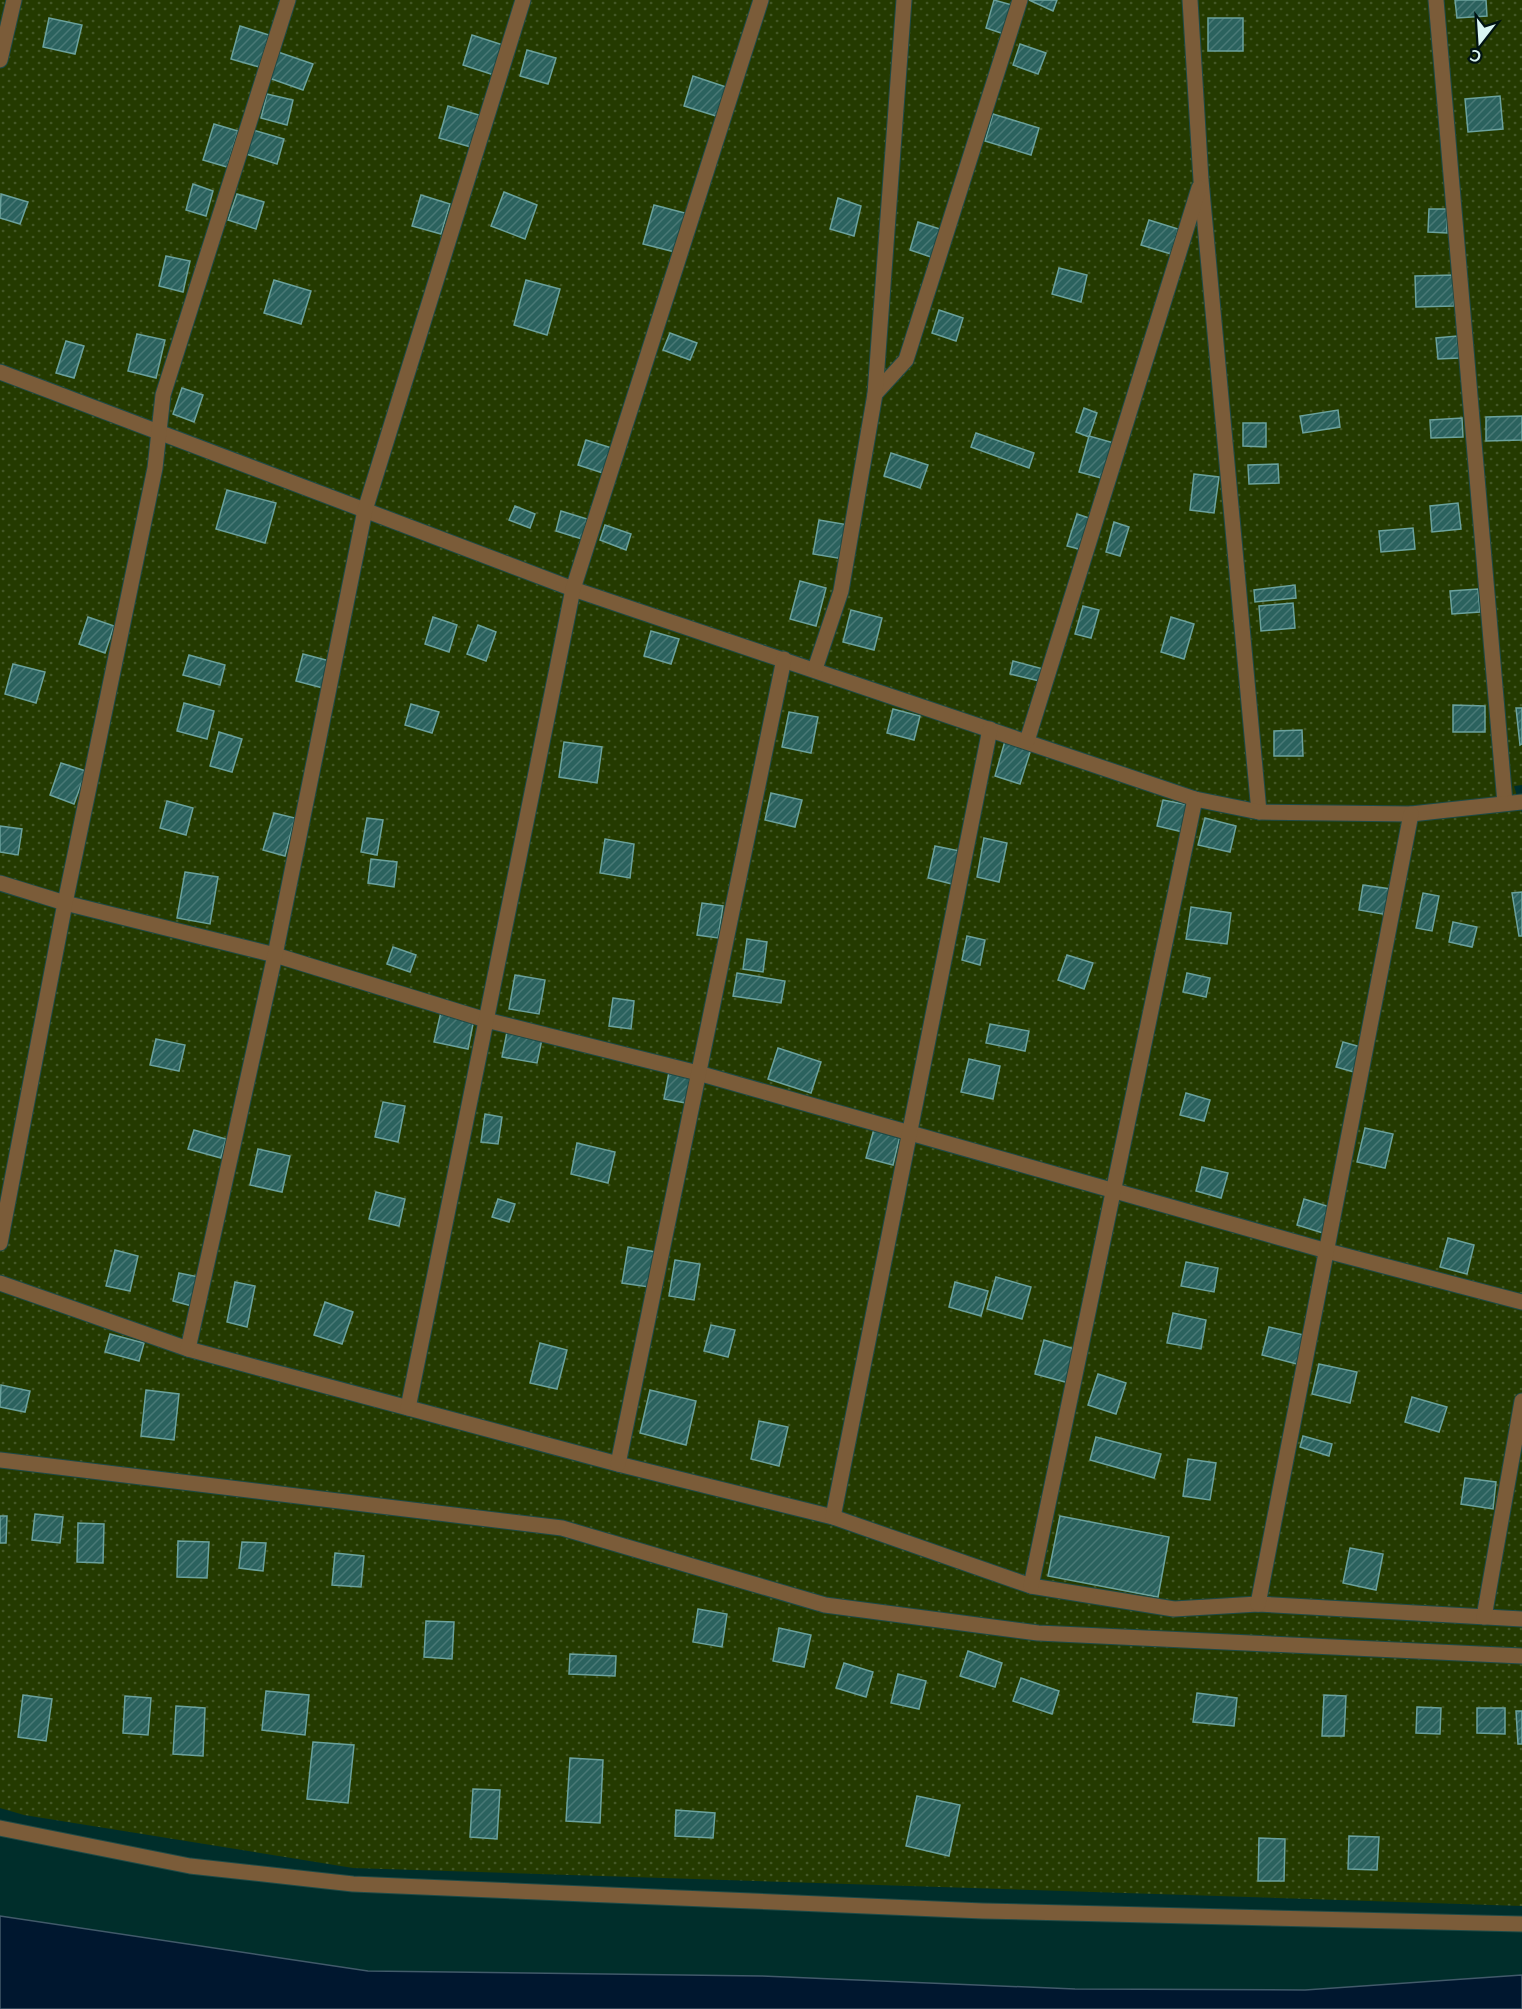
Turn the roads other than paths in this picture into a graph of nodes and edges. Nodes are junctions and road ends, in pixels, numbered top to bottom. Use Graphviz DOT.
graph roads {
  1 [pos="14,0"];
  2 [pos="288,0"];
  3 [pos="523,0"];
  4 [pos="761,0"];
  5 [pos="904,0"];
  6 [pos="1020,0"];
  7 [pos="1190,0"];
  8 [pos="1436,0"];
  9 [pos="0,60"];
  10 [pos="1201,180"];
  11 [pos="0,372"];
  12 [pos="875,394"];
  13 [pos="159,432"];
  14 [pos="365,510"];
  15 [pos="573,589"];
  16 [pos="783,659"];
  17 [pos="815,669"];
  18 [pos="990,729"];
  19 [pos="1027,741"];
  20 [pos="1195,800"];
  21 [pos="1522,802"];
  22 [pos="1505,803"];
  23 [pos="1259,812"];
  24 [pos="1411,814"];
  25 [pos="0,883"];
  26 [pos="65,903"];
  27 [pos="275,955"];
  28 [pos="486,1020"];
  29 [pos="698,1074"];
  30 [pos="910,1133"];
  31 [pos="1114,1191"];
  32 [pos="0,1243"];
  33 [pos="1327,1251"];
  34 [pos="0,1283"];
  35 [pos="1522,1302"];
  36 [pos="188,1350"];
  37 [pos="1522,1401"];
  38 [pos="408,1408"];
  39 [pos="0,1460"];
  40 [pos="618,1464"];
  41 [pos="833,1517"];
  42 [pos="1031,1586"];
  43 [pos="1258,1604"];
  44 [pos="1484,1617"];
  45 [pos="1522,1619"];
  46 [pos="1522,1656"];
  47 [pos="0,1828"];
  48 [pos="1522,1924"];
  1 -- 9 [label="street"];
  2 -- 13 [label="street"];
  3 -- 14 [label="street"];
  4 -- 15 [label="street"];
  5 -- 12 [label="street"];
  6 -- 12 [label="street"];
  7 -- 10 [label="street"];
  8 -- 22 [label="street"];
  10 -- 19 [label="street"];
  10 -- 23 [label="street"];
  11 -- 13 [label="street"];
  12 -- 17 [label="street"];
  13 -- 14 [label="street"];
  13 -- 26 [label="street"];
  14 -- 15 [label="street"];
  14 -- 27 [label="street"];
  15 -- 16 [label="street"];
  15 -- 28 [label="street"];
  16 -- 17 [label="street"];
  16 -- 29 [label="street"];
  17 -- 18 [label="street"];
  18 -- 19 [label="street"];
  18 -- 30 [label="street"];
  19 -- 20 [label="street"];
  20 -- 23 [label="street"];
  20 -- 31 [label="street"];
  21 -- 22 [label="street"];
  22 -- 24 [label="street"];
  23 -- 24 [label="street"];
  24 -- 33 [label="street"];
  25 -- 26 [label="street"];
  26 -- 27 [label="street"];
  26 -- 32 [label="street"];
  27 -- 28 [label="street"];
  27 -- 36 [label="street"];
  28 -- 29 [label="street"];
  28 -- 38 [label="street"];
  29 -- 30 [label="street"];
  29 -- 40 [label="street"];
  30 -- 31 [label="street"];
  30 -- 41 [label="street"];
  31 -- 33 [label="street"];
  31 -- 42 [label="street"];
  33 -- 35 [label="street"];
  33 -- 43 [label="street"];
  34 -- 36 [label="street"];
  36 -- 38 [label="street"];
  37 -- 44 [label="street"];
  38 -- 40 [label="street"];
  39 -- 46 [label="street"];
  40 -- 41 [label="street"];
  41 -- 42 [label="street"];
  42 -- 43 [label="street"];
  43 -- 44 [label="street"];
  44 -- 45 [label="street"];
  47 -- 48 [label="street"];
}
